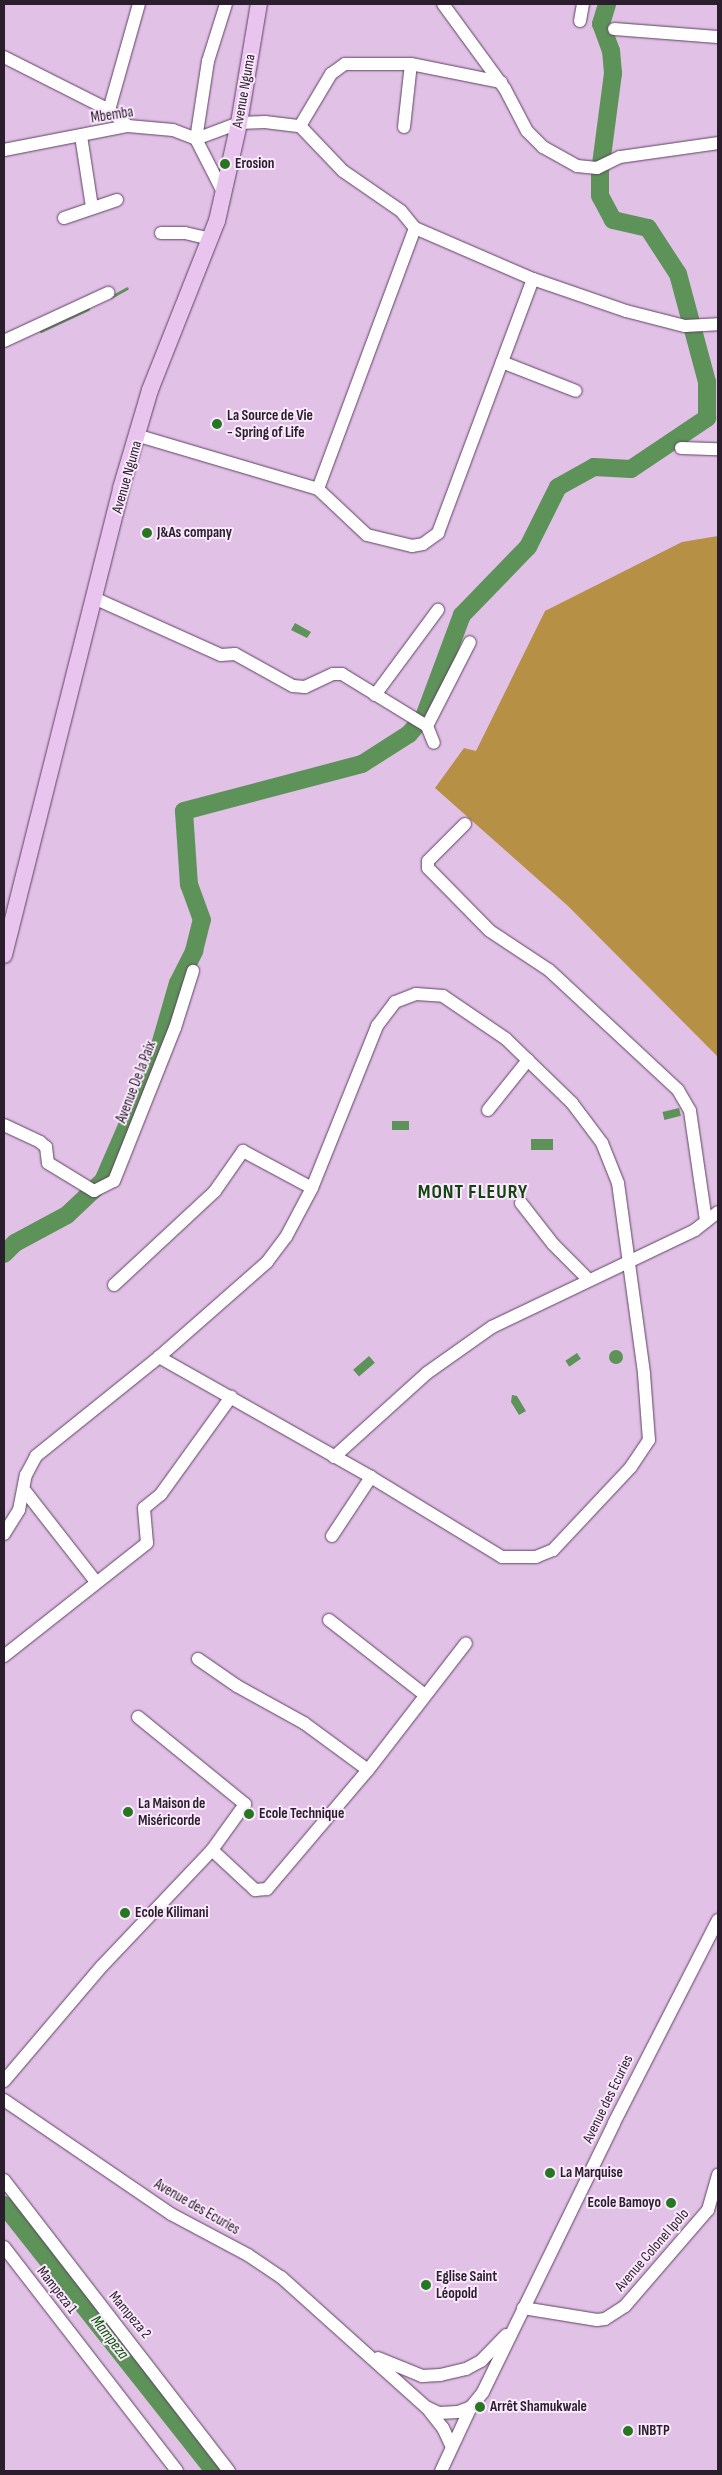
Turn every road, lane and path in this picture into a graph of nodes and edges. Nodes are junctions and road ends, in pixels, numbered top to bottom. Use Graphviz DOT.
graph roads {
  1 [pos="139,4"];
  2 [pos="226,4"];
  3 [pos="259,4"];
  4 [pos="443,4"];
  5 [pos="583,4"];
  6 [pos="580,21"];
  7 [pos="614,29"];
  8 [pos="718,37"];
  9 [pos="4,58"];
  10 [pos="411,64"];
  11 [pos="501,82"];
  12 [pos="110,110"];
  13 [pos="239,123"];
  14 [pos="128,126"];
  15 [pos="300,126"];
  16 [pos="404,127"];
  17 [pos="81,136"];
  18 [pos="196,139"];
  19 [pos="718,143"];
  20 [pos="4,150"];
  21 [pos="222,190"];
  22 [pos="117,200"];
  23 [pos="92,207"];
  24 [pos="64,218"];
  25 [pos="415,228"];
  26 [pos="161,233"];
  27 [pos="210,239"];
  28 [pos="533,279"];
  29 [pos="108,293"];
  30 [pos="718,324"];
  31 [pos="4,341"];
  32 [pos="502,362"];
  33 [pos="576,391"];
  34 [pos="139,436"];
  35 [pos="681,448"];
  36 [pos="718,449"];
  37 [pos="318,489"];
  38 [pos="94,598"];
  39 [pos="438,610"];
  40 [pos="470,642"];
  41 [pos="375,695"];
  42 [pos="424,725"];
  43 [pos="434,743"];
  44 [pos="465,824"];
  45 [pos="4,955"];
  46 [pos="193,971"];
  47 [pos="528,1060"];
  48 [pos="488,1110"];
  49 [pos="4,1125"];
  50 [pos="312,1188"];
  51 [pos="521,1203"];
  52 [pos="718,1212"];
  53 [pos="706,1221"];
  54 [pos="630,1260"];
  55 [pos="588,1280"];
  56 [pos="114,1286"];
  57 [pos="159,1357"];
  58 [pos="231,1397"];
  59 [pos="334,1457"];
  60 [pos="371,1477"];
  61 [pos="25,1491"];
  62 [pos="4,1534"];
  63 [pos="332,1536"];
  64 [pos="96,1582"];
  65 [pos="329,1620"];
  66 [pos="466,1643"];
  67 [pos="4,1656"];
  68 [pos="198,1659"];
  69 [pos="425,1695"];
  70 [pos="138,1717"];
  71 [pos="368,1770"];
  72 [pos="212,1850"];
  73 [pos="718,1920"];
  74 [pos="4,2081"];
  75 [pos="4,2100"];
  76 [pos="718,2174"];
  77 [pos="4,2180"];
  78 [pos="4,2247"];
  79 [pos="524,2308"];
  80 [pos="517,2322"];
  81 [pos="366,2351"];
  82 [pos="471,2406"];
  83 [pos="426,2407"];
  84 [pos="452,2447"];
  85 [pos="177,2471"];
  86 [pos="229,2471"];
  87 [pos="441,2471"];
  1 -- 12 [label="street"];
  2 -- 18 [label="street"];
  3 -- 13 [label="main road, Avenue Nguma"];
  4 -- 11 [label="street"];
  5 -- 6 [label="street"];
  7 -- 8 [label="street"];
  9 -- 12 [label="street"];
  10 -- 11 [label="street"];
  10 -- 15 [label="street"];
  10 -- 16 [label="street"];
  11 -- 19 [label="street"];
  12 -- 14 [label="street"];
  13 -- 15 [label="street"];
  13 -- 18 [label="street"];
  13 -- 21 [label="main road, Avenue Nguma"];
  14 -- 17 [label="street, Mbemba"];
  14 -- 18 [label="street, Mbemba"];
  15 -- 25 [label="street"];
  17 -- 20 [label="street, Mbemba"];
  17 -- 23 [label="street"];
  18 -- 21 [label="street"];
  21 -- 27 [label="main road, Avenue Nguma"];
  22 -- 23 [label="street"];
  23 -- 24 [label="street"];
  25 -- 28 [label="street"];
  25 -- 37 [label="street"];
  26 -- 27 [label="street"];
  27 -- 34 [label="main road, Avenue Nguma"];
  28 -- 30 [label="street"];
  28 -- 32 [label="street"];
  29 -- 31 [label="street"];
  32 -- 33 [label="street"];
  32 -- 37 [label="street"];
  34 -- 37 [label="street"];
  34 -- 38 [label="main road, Avenue Nguma"];
  35 -- 36 [label="street"];
  38 -- 41 [label="street"];
  38 -- 45 [label="main road, Avenue Nguma"];
  39 -- 41 [label="street"];
  40 -- 42 [label="street"];
  41 -- 42 [label="street"];
  42 -- 43 [label="street"];
  44 -- 53 [label="street"];
  46 -- 49 [label="street, Avenue De la Paix"];
  47 -- 48 [label="street"];
  47 -- 50 [label="street"];
  47 -- 54 [label="street"];
  50 -- 56 [label="street"];
  50 -- 57 [label="street"];
  51 -- 55 [label="street"];
  52 -- 53 [label="street"];
  53 -- 54 [label="street"];
  54 -- 55 [label="street"];
  54 -- 60 [label="street"];
  55 -- 59 [label="street"];
  57 -- 58 [label="street"];
  57 -- 61 [label="street"];
  58 -- 59 [label="street"];
  58 -- 64 [label="street"];
  59 -- 60 [label="street"];
  60 -- 63 [label="street"];
  61 -- 62 [label="street"];
  61 -- 64 [label="street"];
  64 -- 67 [label="street"];
  65 -- 69 [label="street"];
  66 -- 69 [label="street"];
  68 -- 71 [label="street"];
  69 -- 71 [label="street"];
  70 -- 72 [label="street"];
  71 -- 72 [label="street"];
  72 -- 74 [label="street"];
  73 -- 79 [label="street, Avenue des Ecuries"];
  75 -- 81 [label="street, Avenue des Ecuries"];
  76 -- 79 [label="street, Avenue Colonel Ipolo"];
  77 -- 86 [label="street, Mampeza 2"];
  78 -- 85 [label="street, Mampeza 1"];
  79 -- 80 [label="street, Avenue des Ecuries"];
  80 -- 81 [label="street, Avenue des Ecuries"];
  80 -- 82 [label="street, Avenue des Ecuries"];
  81 -- 83 [label="street, Avenue des Ecuries"];
  82 -- 83 [label="street, Avenue des Ecuries"];
  82 -- 84 [label="street"];
  83 -- 84 [label="street"];
  84 -- 87 [label="street"];
}
